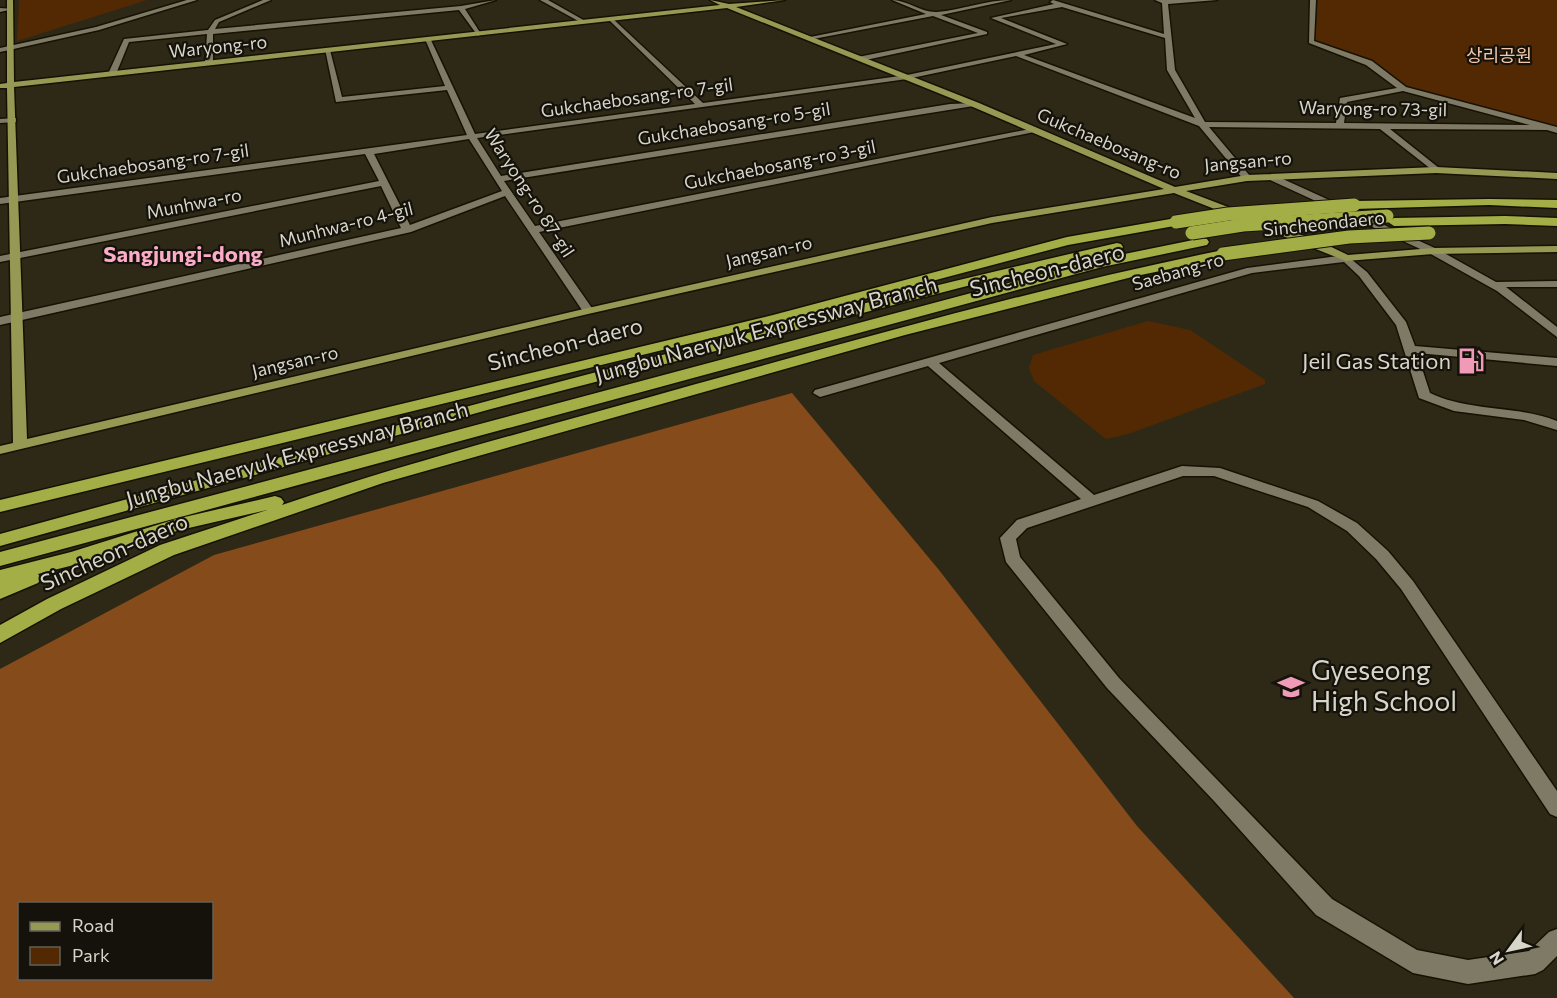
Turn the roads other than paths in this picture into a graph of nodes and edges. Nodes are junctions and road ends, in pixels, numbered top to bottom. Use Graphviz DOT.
graph roads {
  1 [pos="194,0"];
  2 [pos="268,0"];
  3 [pos="493,0"];
  4 [pos="543,0"];
  5 [pos="712,0"];
  6 [pos="782,0"];
  7 [pos="895,0"];
  8 [pos="1008,0"];
  9 [pos="1045,0"];
  10 [pos="1214,0"];
  11 [pos="1313,0"];
  12 [pos="756,1"];
  13 [pos="1161,1"];
  14 [pos="1061,5"];
  15 [pos="7,6"];
  16 [pos="727,6"];
  17 [pos="460,8"];
  18 [pos="934,14"];
  19 [pos="611,19"];
  20 [pos="584,22"];
  21 [pos="210,33"];
  22 [pos="478,34"];
  23 [pos="1168,37"];
  24 [pos="808,38"];
  25 [pos="428,39"];
  26 [pos="5,49"];
  27 [pos="327,50"];
  28 [pos="1016,54"];
  29 [pos="861,58"];
  30 [pos="209,63"];
  31 [pos="112,74"];
  32 [pos="907,77"];
  33 [pos="12,85"];
  34 [pos="0,86"];
  35 [pos="449,88"];
  36 [pos="1403,89"];
  37 [pos="701,105"];
  38 [pos="976,105"];
  39 [pos="13,120"];
  40 [pos="0,121"];
  41 [pos="1202,124"];
  42 [pos="1340,124"];
  43 [pos="1382,126"];
  44 [pos="1545,128"];
  45 [pos="1557,130"];
  46 [pos="1035,131"];
  47 [pos="472,137"];
  48 [pos="371,152"];
  49 [pos="1436,170"];
  50 [pos="1557,176"];
  51 [pos="1247,177"];
  52 [pos="1271,177"];
  53 [pos="498,179"];
  54 [pos="382,183"];
  55 [pos="1172,189"];
  56 [pos="507,192"];
  57 [pos="5,201"];
  58 [pos="1557,204"];
  59 [pos="1557,215"];
  60 [pos="1391,219"];
  61 [pos="1176,222"];
  62 [pos="1557,222"];
  63 [pos="407,230"];
  64 [pos="532,231"];
  65 [pos="1557,233"];
  66 [pos="1198,237"];
  67 [pos="1557,249"];
  68 [pos="1433,251"];
  69 [pos="1223,254"];
  70 [pos="12,257"];
  71 [pos="1346,258"];
  72 [pos="0,259"];
  73 [pos="1557,284"];
  74 [pos="1494,285"];
  75 [pos="588,311"];
  76 [pos="15,318"];
  77 [pos="0,321"];
  78 [pos="1556,332"];
  79 [pos="1409,349"];
  80 [pos="929,361"];
  81 [pos="1557,362"];
  82 [pos="820,393"];
  83 [pos="1557,426"];
  84 [pos="21,445"];
  85 [pos="0,450"];
  86 [pos="135,474"];
  87 [pos="377,479"];
  88 [pos="1092,502"];
  89 [pos="0,506"];
  90 [pos="0,515"];
  91 [pos="0,540"];
  92 [pos="75,558"];
  93 [pos="0,559"];
  94 [pos="0,577"];
  95 [pos="0,592"];
  96 [pos="0,635"];
  97 [pos="1557,808"];
  98 [pos="1557,940"];
  1 -- 26 [label="street"];
  2 -- 21 [label="street"];
  3 -- 17 [label="street"];
  4 -- 20 [label="street"];
  5 -- 16 [label="main road, Gukchaebosang-ro"];
  6 -- 12 [label="main road, Waryong-ro"];
  7 -- 18 [label="street"];
  8 -- 18 [label="street"];
  9 -- 14 [label="street"];
  10 -- 13 [label="street"];
  11 -- 36 [label="street"];
  12 -- 16 [label="main road, Waryong-ro"];
  13 -- 23 [label="street"];
  14 -- 23 [label="street"];
  14 -- 28 [label="street, Gukchaebosang-ro 7-gil"];
  15 -- 26 [label="main road"];
  16 -- 19 [label="main road, Waryong-ro"];
  16 -- 24 [label="main road, Gukchaebosang-ro"];
  17 -- 21 [label="street"];
  17 -- 22 [label="street"];
  18 -- 24 [label="street"];
  18 -- 29 [label="street"];
  19 -- 20 [label="main road, Waryong-ro"];
  19 -- 37 [label="street"];
  20 -- 22 [label="main road, Waryong-ro"];
  21 -- 30 [label="street"];
  21 -- 31 [label="street"];
  22 -- 25 [label="main road, Waryong-ro"];
  23 -- 41 [label="street"];
  24 -- 29 [label="main road, Gukchaebosang-ro"];
  25 -- 27 [label="main road, Waryong-ro"];
  25 -- 35 [label="street, Waryong-ro 87-gil"];
  26 -- 33 [label="main road"];
  27 -- 30 [label="main road, Waryong-ro"];
  27 -- 35 [label="street"];
  28 -- 32 [label="street, Gukchaebosang-ro 7-gil"];
  28 -- 41 [label="street"];
  29 -- 32 [label="main road, Gukchaebosang-ro"];
  30 -- 31 [label="main road, Waryong-ro"];
  31 -- 33 [label="main road, Waryong-ro"];
  32 -- 37 [label="street, Gukchaebosang-ro 7-gil"];
  32 -- 38 [label="main road, Gukchaebosang-ro"];
  33 -- 34 [label="main road, Waryong-ro"];
  33 -- 39 [label="main road"];
  35 -- 47 [label="street, Waryong-ro 87-gil"];
  36 -- 42 [label="street"];
  36 -- 44 [label="street"];
  37 -- 47 [label="street, Gukchaebosang-ro 7-gil"];
  38 -- 46 [label="main road, Gukchaebosang-ro"];
  38 -- 53 [label="street, Gukchaebosang-ro 5-gil"];
  39 -- 40 [label="street"];
  39 -- 57 [label="main road"];
  41 -- 42 [label="street, Waryong-ro 73-gil"];
  41 -- 51 [label="street"];
  42 -- 43 [label="street, Waryong-ro 73-gil"];
  43 -- 44 [label="street, Waryong-ro 73-gil"];
  43 -- 49 [label="street"];
  44 -- 45 [label="street"];
  46 -- 55 [label="main road, Gukchaebosang-ro"];
  46 -- 64 [label="street, Gukchaebosang-ro 3-gil"];
  47 -- 48 [label="street, Gukchaebosang-ro 7-gil"];
  47 -- 53 [label="street, Waryong-ro 87-gil"];
  48 -- 54 [label="street"];
  48 -- 57 [label="street, Gukchaebosang-ro 7-gil"];
  49 -- 50 [label="main road, Jangsan-ro"];
  49 -- 52 [label="main road, Jangsan-ro"];
  51 -- 52 [label="main road, Jangsan-ro"];
  51 -- 55 [label="main road, Jangsan-ro"];
  52 -- 68 [label="street"];
  53 -- 56 [label="street, Waryong-ro 87-gil"];
  54 -- 63 [label="street"];
  54 -- 70 [label="street, Munhwa-ro"];
  55 -- 71 [label="main road, Gukchaebosang-ro"];
  55 -- 75 [label="main road, Jangsan-ro"];
  56 -- 63 [label="street, Munhwa-ro 4-gil"];
  56 -- 64 [label="street, Waryong-ro 87-gil"];
  57 -- 70 [label="main road"];
  58 -- 61 [label="highway, Sincheondaero, bridge"];
  59 -- 60 [label="highway, Jungbu Naeryuk Expressway Branch"];
  60 -- 62 [label="highway, Jungbu Naeryuk Expressway Branch"];
  60 -- 66 [label="highway, Jungbu Naeryuk Expressway Branch"];
  61 -- 86 [label="highway, Sincheon-daero"];
  63 -- 76 [label="street, Munhwa-ro 4-gil"];
  64 -- 75 [label="street, Waryong-ro 87-gil"];
  65 -- 69 [label="highway, Sincheondaero, bridge"];
  66 -- 91 [label="highway, Jungbu Naeryuk Expressway Branch"];
  66 -- 93 [label="highway, Jungbu Naeryuk Expressway Branch"];
  67 -- 68 [label="main road, Saebang-ro"];
  68 -- 71 [label="main road, Saebang-ro"];
  68 -- 74 [label="street"];
  69 -- 87 [label="highway, Sincheon-daero"];
  70 -- 72 [label="street, Munhwa-ro"];
  70 -- 76 [label="main road"];
  71 -- 79 [label="street"];
  71 -- 80 [label="street, Saebang-ro"];
  73 -- 74 [label="street"];
  74 -- 78 [label="street"];
  75 -- 84 [label="main road, Jangsan-ro"];
  76 -- 77 [label="street, Munhwa-ro 4-gil"];
  76 -- 84 [label="main road"];
  79 -- 81 [label="street"];
  79 -- 83 [label="street"];
  80 -- 82 [label="street, Saebang-ro"];
  80 -- 88 [label="street"];
  84 -- 85 [label="main road, Jangsan-ro"];
  86 -- 89 [label="highway, Sincheon-daero"];
  86 -- 90 [label="highway"];
  87 -- 92 [label="highway"];
  87 -- 96 [label="highway, Sincheon-daero"];
  88 -- 97 [label="street"];
  88 -- 98 [label="street"];
  92 -- 94 [label="highway"];
  92 -- 95 [label="highway"];
}
